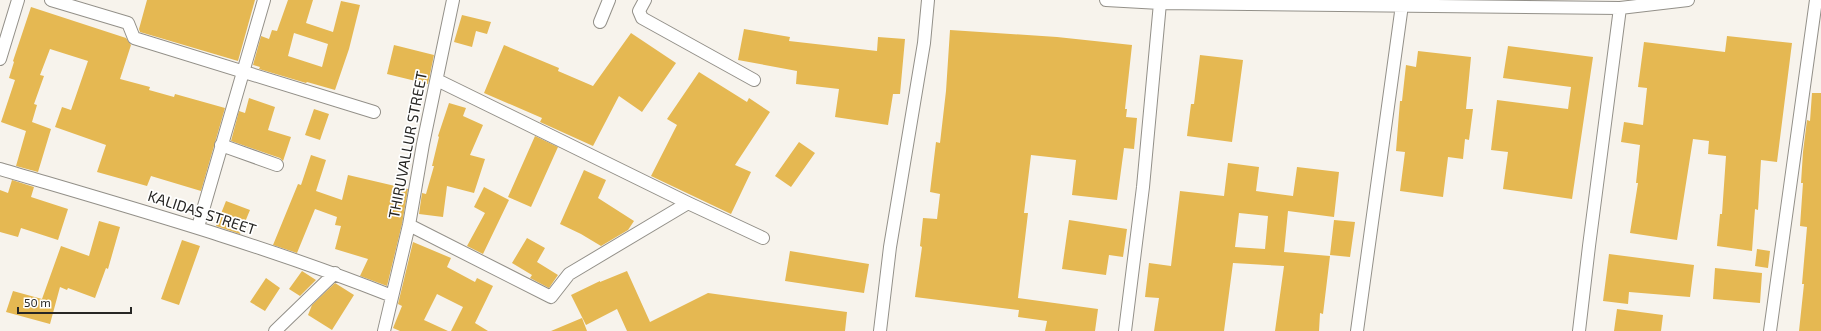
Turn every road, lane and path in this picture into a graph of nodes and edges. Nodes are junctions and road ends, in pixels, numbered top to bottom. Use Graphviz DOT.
graph roads {
  1 [pos="18,0"];
  2 [pos="51,0"];
  3 [pos="264,0"];
  4 [pos="453,0"];
  5 [pos="609,0"];
  6 [pos="645,0"];
  7 [pos="928,0"];
  8 [pos="1106,0"];
  9 [pos="1688,0"];
  10 [pos="1816,0"];
  11 [pos="1160,3"];
  12 [pos="1402,5"];
  13 [pos="1620,8"];
  14 [pos="600,22"];
  15 [pos="3,39"];
  16 [pos="0,59"];
  17 [pos="244,71"];
  18 [pos="437,80"];
  19 [pos="754,80"];
  20 [pos="374,112"];
  21 [pos="221,145"];
  22 [pos="277,165"];
  23 [pos="0,169"];
  24 [pos="688,203"];
  25 [pos="409,225"];
  26 [pos="198,227"];
  27 [pos="763,238"];
  28 [pos="335,273"];
  29 [pos="392,296"];
  30 [pos="275,331"];
  31 [pos="384,331"];
  32 [pos="880,331"];
  33 [pos="1125,331"];
  34 [pos="1357,331"];
  35 [pos="1579,331"];
  36 [pos="1770,331"];
  1 -- 15 [label="street"];
  2 -- 17 [label="street"];
  3 -- 17 [label="street"];
  4 -- 18 [label="street, THIRUVALLUR STREET"];
  5 -- 14 [label="street"];
  6 -- 19 [label="street"];
  7 -- 32 [label="street"];
  8 -- 11 [label="street"];
  9 -- 13 [label="street"];
  10 -- 36 [label="street"];
  11 -- 12 [label="street"];
  11 -- 33 [label="street"];
  12 -- 13 [label="street"];
  12 -- 34 [label="street"];
  13 -- 35 [label="street"];
  15 -- 16 [label="street"];
  17 -- 20 [label="street"];
  17 -- 21 [label="street"];
  18 -- 24 [label="street"];
  18 -- 25 [label="street, THIRUVALLUR STREET"];
  21 -- 22 [label="street"];
  21 -- 26 [label="street"];
  23 -- 26 [label="street, KALIDAS STREET"];
  24 -- 25 [label="street"];
  24 -- 27 [label="street"];
  25 -- 29 [label="street, THIRUVALLUR STREET"];
  26 -- 28 [label="street, KALIDAS STREET"];
  28 -- 29 [label="street, KALIDAS STREET"];
  28 -- 30 [label="street"];
  29 -- 31 [label="street, THIRUVALLUR STREET"];
}
